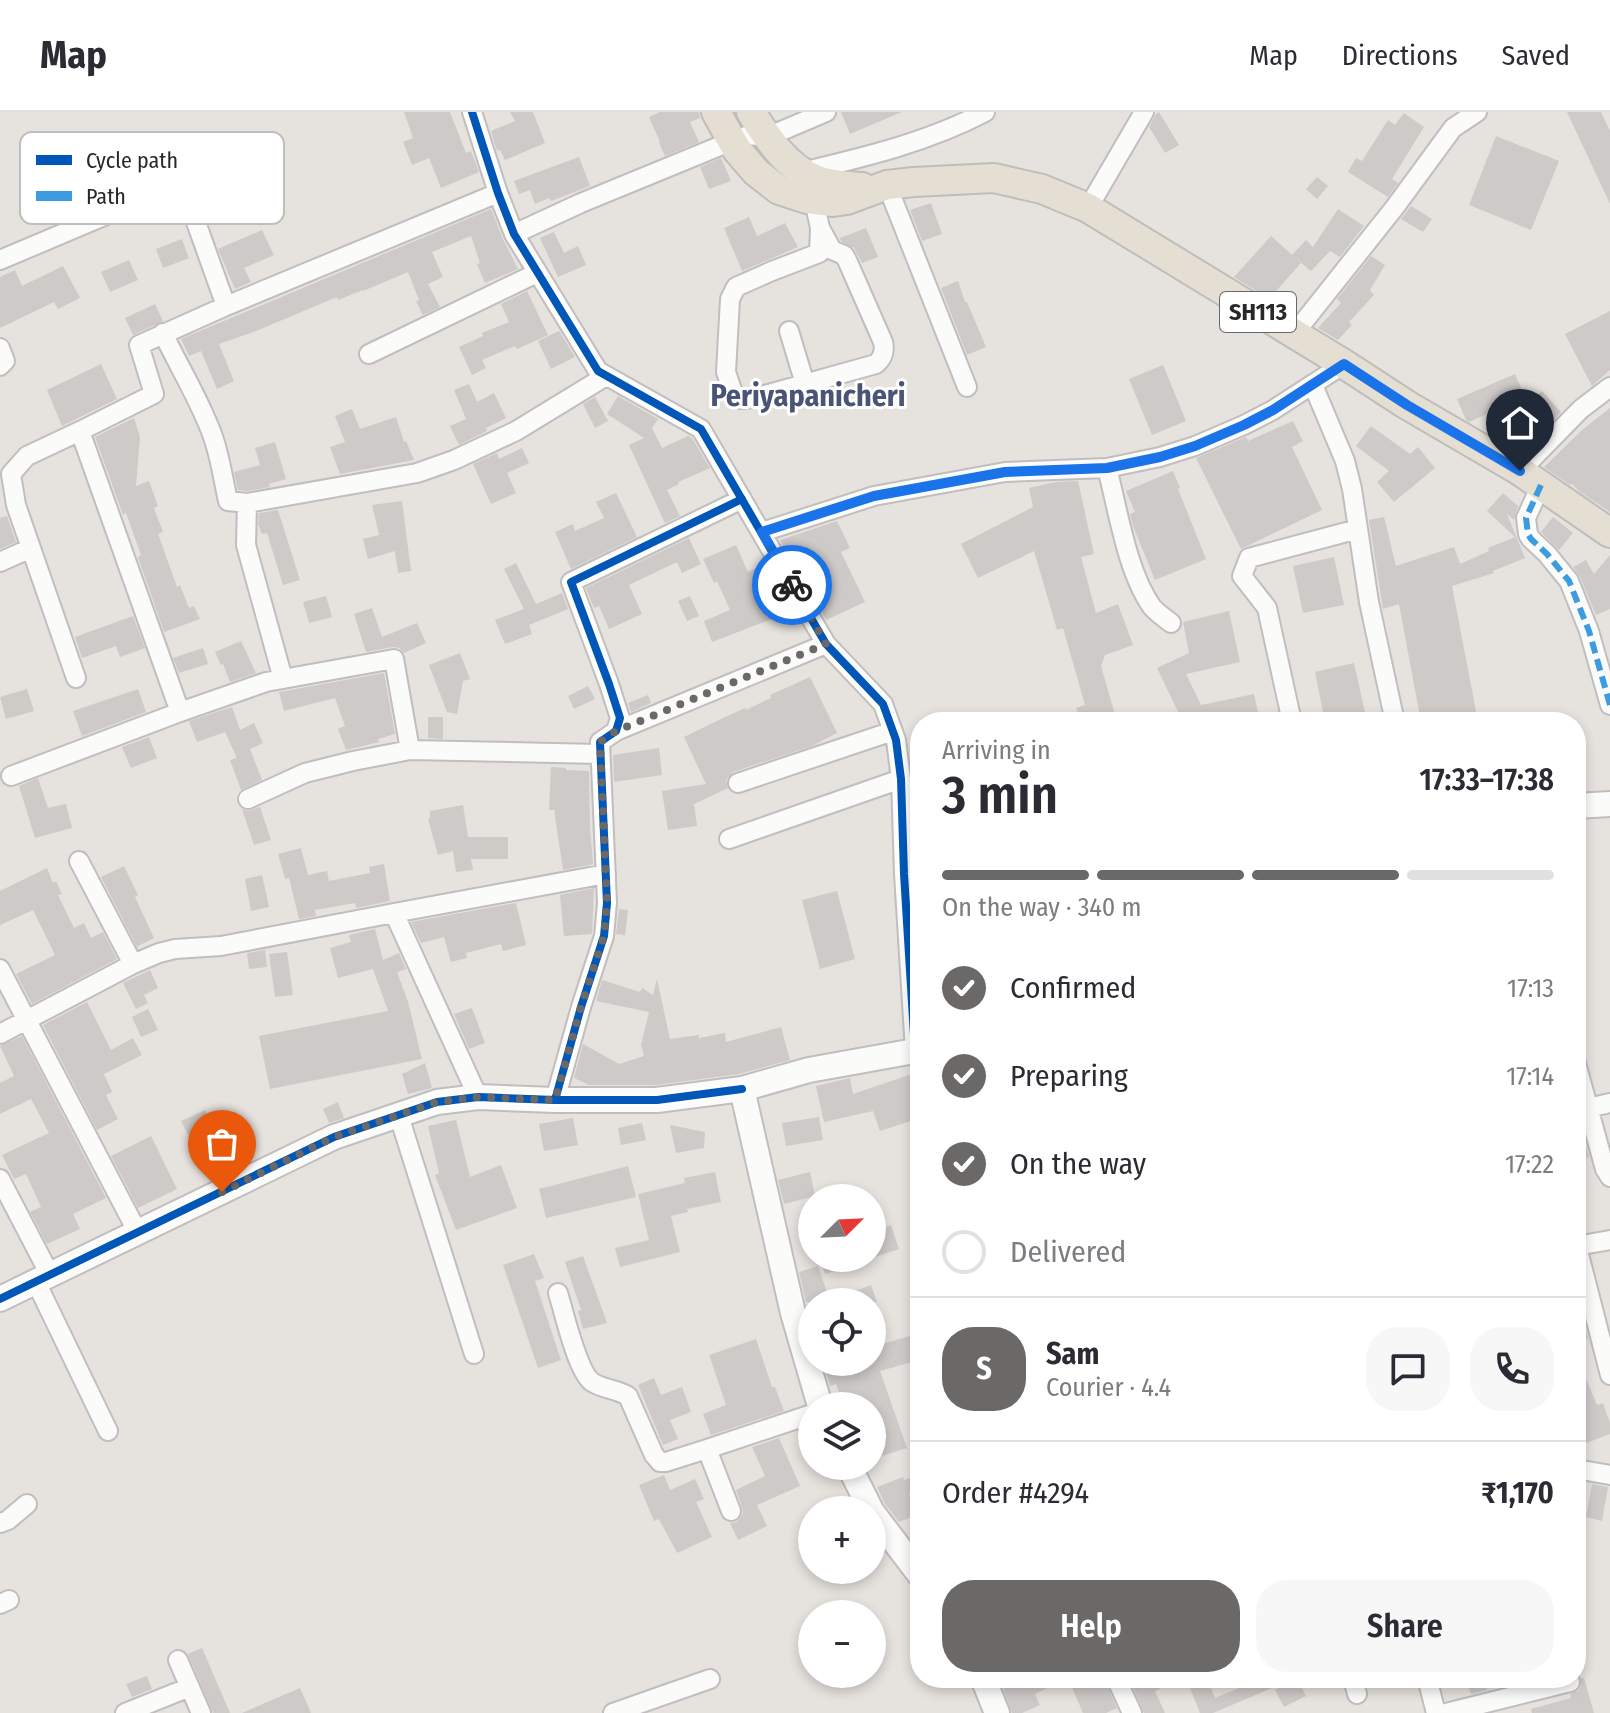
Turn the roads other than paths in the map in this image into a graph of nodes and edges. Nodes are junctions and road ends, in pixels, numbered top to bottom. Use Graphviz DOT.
graph roads {
  1 [pos="472,112"];
  2 [pos="716,112"];
  3 [pos="751,112"];
  4 [pos="826,112"];
  5 [pos="985,112"];
  6 [pos="1144,112"];
  7 [pos="1477,112"];
  8 [pos="1449,120"];
  9 [pos="767,137"];
  10 [pos="732,141"];
  11 [pos="802,172"];
  12 [pos="883,187"];
  13 [pos="498,193"];
  14 [pos="814,200"];
  15 [pos="1088,208"];
  16 [pos="85,224"];
  17 [pos="197,224"];
  18 [pos="514,234"];
  19 [pos="824,244"];
  20 [pos="0,260"];
  21 [pos="537,273"];
  22 [pos="226,306"];
  23 [pos="789,331"];
  24 [pos="163,333"];
  25 [pos="1294,334"];
  26 [pos="0,348"];
  27 [pos="369,354"];
  28 [pos="1344,364"];
  29 [pos="0,366"];
  30 [pos="606,376"];
  31 [pos="805,384"];
  32 [pos="1313,385"];
  33 [pos="967,387"];
  34 [pos="1610,387"];
  35 [pos="80,431"];
  36 [pos="1107,468"];
  37 [pos="1531,478"];
  38 [pos="742,499"];
  39 [pos="247,503"];
  40 [pos="1358,529"];
  41 [pos="762,532"];
  42 [pos="1610,533"];
  43 [pos="31,548"];
  44 [pos="0,562"];
  45 [pos="1171,623"];
  46 [pos="826,644"];
  47 [pos="76,678"];
  48 [pos="283,679"];
  49 [pos="1610,705"];
  50 [pos="180,712"];
  51 [pos="1290,712"];
  52 [pos="1393,712"];
  53 [pos="616,731"];
  54 [pos="893,731"];
  55 [pos="410,750"];
  56 [pos="600,754"];
  57 [pos="11,776"];
  58 [pos="901,779"];
  59 [pos="738,783"];
  60 [pos="248,799"];
  61 [pos="1610,804"];
  62 [pos="1586,805"];
  63 [pos="729,839"];
  64 [pos="79,861"];
  65 [pos="606,874"];
  66 [pos="394,913"];
  67 [pos="910,963"];
  68 [pos="133,964"];
  69 [pos="0,969"];
  70 [pos="27,1020"];
  71 [pos="0,1034"];
  72 [pos="910,1051"];
  73 [pos="742,1089"];
  74 [pos="478,1097"];
  75 [pos="555,1100"];
  76 [pos="1586,1100"];
  77 [pos="1610,1103"];
  78 [pos="1588,1108"];
  79 [pos="399,1116"];
  80 [pos="1610,1177"];
  81 [pos="0,1179"];
  82 [pos="138,1233"];
  83 [pos="1610,1240"];
  84 [pos="1586,1244"];
  85 [pos="43,1278"];
  86 [pos="1586,1278"];
  87 [pos="558,1293"];
  88 [pos="0,1299"];
  89 [pos="1606,1344"];
  90 [pos="474,1354"];
  91 [pos="1610,1375"];
  92 [pos="816,1392"];
  93 [pos="798,1419"];
  94 [pos="108,1431"];
  95 [pos="707,1449"];
  96 [pos="1586,1471"];
  97 [pos="1610,1475"];
  98 [pos="27,1504"];
  99 [pos="731,1511"];
  100 [pos="0,1523"];
  101 [pos="886,1530"];
  102 [pos="910,1562"];
  103 [pos="178,1660"];
  104 [pos="710,1679"];
  105 [pos="190,1687"];
  106 [pos="987,1688"];
  107 [pos="1121,1688"];
  108 [pos="1430,1688"];
  109 [pos="1546,1688"];
  110 [pos="125,1713"];
  111 [pos="201,1713"];
  112 [pos="613,1713"];
  113 [pos="997,1713"];
  114 [pos="1132,1713"];
  115 [pos="1436,1713"];
  116 [pos="1446,1713"];
  1 -- 13 [label="street"];
  2 -- 10 [label="main road, SH113"];
  3 -- 9 [label="main road, SH113"];
  4 -- 9 [label="street"];
  5 -- 11 [label="street"];
  6 -- 15 [label="street"];
  7 -- 8 [label="street"];
  8 -- 25 [label="street"];
  9 -- 10 [label="street"];
  9 -- 11 [label="main road, SH113"];
  10 -- 14 [label="main road, SH113"];
  10 -- 18 [label="street"];
  11 -- 12 [label="main road, SH113"];
  12 -- 14 [label="main road, SH113"];
  12 -- 15 [label="main road, SH113"];
  12 -- 33 [label="street"];
  13 -- 18 [label="street"];
  13 -- 22 [label="street"];
  14 -- 19 [label="street"];
  15 -- 25 [label="main road, SH113"];
  16 -- 20 [label="street"];
  17 -- 22 [label="street"];
  18 -- 21 [label="street"];
  19 -- 31 [label="street"];
  19 -- 31 [label="street"];
  21 -- 27 [label="street"];
  21 -- 30 [label="street"];
  22 -- 24 [label="street"];
  23 -- 31 [label="street"];
  24 -- 35 [label="street"];
  24 -- 39 [label="street"];
  25 -- 28 [label="main road, SH113"];
  26 -- 29 [label="street"];
  28 -- 32 [label="street"];
  28 -- 37 [label="main road, SH113"];
  30 -- 38 [label="street"];
  30 -- 39 [label="street"];
  32 -- 36 [label="street"];
  32 -- 40 [label="street"];
  34 -- 37 [label="street"];
  35 -- 43 [label="street"];
  35 -- 50 [label="street"];
  36 -- 41 [label="street"];
  36 -- 45 [label="street"];
  37 -- 42 [label="main road, SH113"];
  37 -- 49 [label="street"];
  38 -- 41 [label="street"];
  38 -- 53 [label="street"];
  39 -- 48 [label="street"];
  40 -- 51 [label="street"];
  40 -- 52 [label="street"];
  41 -- 46 [label="street"];
  43 -- 44 [label="street"];
  43 -- 47 [label="street"];
  46 -- 53 [label="street"];
  46 -- 54 [label="street"];
  48 -- 50 [label="street"];
  48 -- 55 [label="street"];
  50 -- 57 [label="street"];
  53 -- 56 [label="street"];
  54 -- 58 [label="street"];
  54 -- 59 [label="street"];
  55 -- 56 [label="street"];
  55 -- 60 [label="street"];
  56 -- 65 [label="street"];
  58 -- 63 [label="street"];
  58 -- 67 [label="street"];
  61 -- 62 [label="street"];
  64 -- 68 [label="street"];
  65 -- 66 [label="street"];
  65 -- 75 [label="street"];
  66 -- 68 [label="street"];
  66 -- 74 [label="street"];
  68 -- 70 [label="street"];
  69 -- 70 [label="street"];
  70 -- 71 [label="street"];
  70 -- 82 [label="street"];
  72 -- 73 [label="street"];
  73 -- 75 [label="street"];
  73 -- 92 [label="street"];
  74 -- 75 [label="street"];
  74 -- 79 [label="street"];
  76 -- 78 [label="street"];
  77 -- 78 [label="street"];
  78 -- 80 [label="street"];
  79 -- 82 [label="street"];
  79 -- 90 [label="street"];
  81 -- 85 [label="street"];
  82 -- 85 [label="street"];
  83 -- 84 [label="street"];
  85 -- 88 [label="street"];
  85 -- 94 [label="street"];
  86 -- 89 [label="street"];
  87 -- 95 [label="street"];
  89 -- 91 [label="street"];
  93 -- 95 [label="street"];
  95 -- 99 [label="street"];
  96 -- 97 [label="street"];
  98 -- 100 [label="street"];
  101 -- 102 [label="street"];
  103 -- 105 [label="street"];
  104 -- 112 [label="street"];
  105 -- 110 [label="street"];
  105 -- 111 [label="street"];
  106 -- 113 [label="street"];
  107 -- 114 [label="street"];
  108 -- 115 [label="street"];
  109 -- 116 [label="street"];
}
